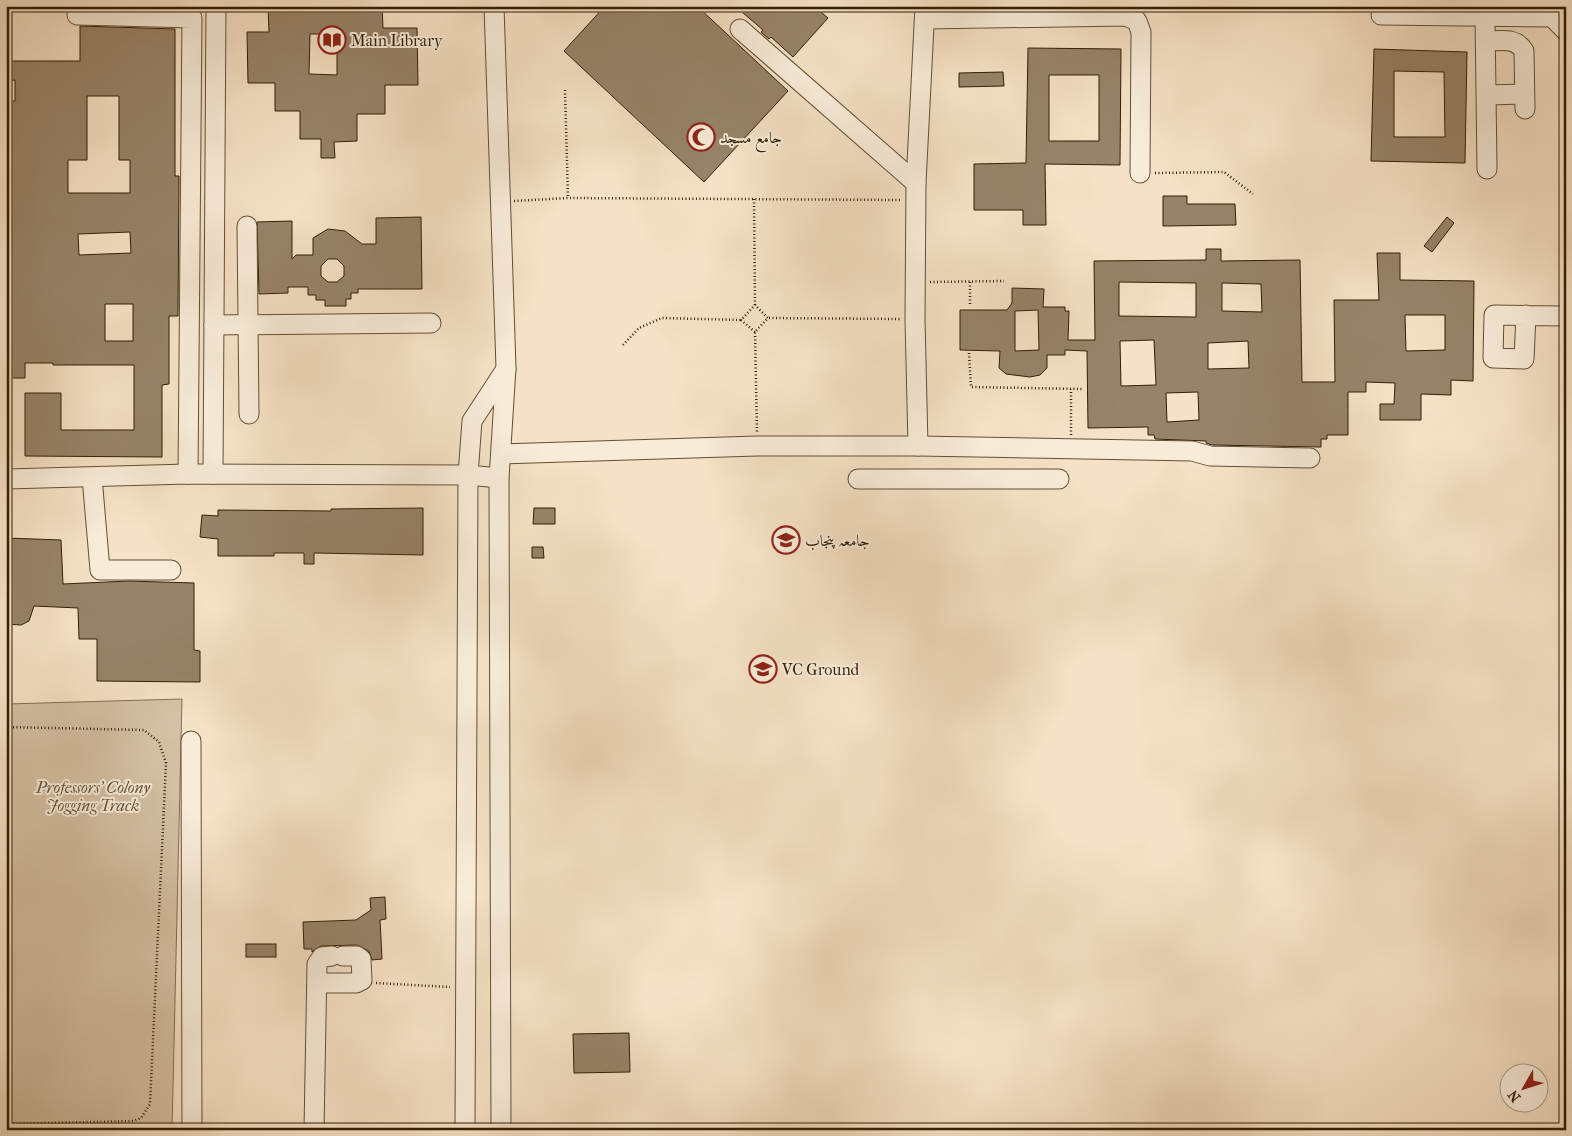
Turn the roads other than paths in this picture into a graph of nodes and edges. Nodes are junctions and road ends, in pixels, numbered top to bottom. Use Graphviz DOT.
graph roads {
  1 [pos="78,6"];
  2 [pos="216,6"];
  3 [pos="494,6"];
  4 [pos="1552,12"];
  5 [pos="925,13"];
  6 [pos="1381,15"];
  7 [pos="1485,16"];
  8 [pos="740,29"];
  9 [pos="1566,31"];
  10 [pos="1486,41"];
  11 [pos="1488,95"];
  12 [pos="1487,169"];
  13 [pos="1140,173"];
  14 [pos="915,191"];
  15 [pos="247,226"];
  16 [pos="1526,315"];
  17 [pos="1566,316"];
  18 [pos="247,323"];
  19 [pos="431,324"];
  20 [pos="214,325"];
  21 [pos="506,368"];
  22 [pos="249,414"];
  23 [pos="918,446"];
  24 [pos="967,447"];
  25 [pos="501,454"];
  26 [pos="1310,458"];
  27 [pos="188,474"];
  28 [pos="212,474"];
  29 [pos="468,476"];
  30 [pos="92,478"];
  31 [pos="500,478"];
  32 [pos="6,479"];
  33 [pos="858,479"];
  34 [pos="970,479"];
  35 [pos="1059,479"];
  36 [pos="170,570"];
  37 [pos="191,741"];
  38 [pos="318,982"];
  39 [pos="192,1130"];
  40 [pos="314,1130"];
  41 [pos="466,1130"];
  42 [pos="501,1130"];
  1 -- 27 [label="street"];
  2 -- 20 [label="street"];
  3 -- 21 [label="street"];
  4 -- 7 [label="street"];
  4 -- 9 [label="street"];
  5 -- 13 [label="street"];
  5 -- 14 [label="street"];
  6 -- 7 [label="street"];
  7 -- 10 [label="street"];
  8 -- 14 [label="street"];
  10 -- 11 [label="street"];
  10 -- 11 [label="street"];
  11 -- 12 [label="street"];
  14 -- 23 [label="street"];
  15 -- 18 [label="street"];
  16 -- 17 [label="street"];
  18 -- 19 [label="street"];
  18 -- 20 [label="street"];
  18 -- 22 [label="street"];
  20 -- 28 [label="street"];
  21 -- 25 [label="street"];
  21 -- 29 [label="street"];
  23 -- 24 [label="street"];
  23 -- 25 [label="street"];
  24 -- 26 [label="street"];
  24 -- 34 [label="street"];
  25 -- 31 [label="street"];
  27 -- 28 [label="street"];
  27 -- 30 [label="street"];
  28 -- 29 [label="street"];
  29 -- 31 [label="street"];
  29 -- 41 [label="street"];
  30 -- 32 [label="street"];
  30 -- 36 [label="street"];
  31 -- 42 [label="street"];
  33 -- 34 [label="street"];
  34 -- 35 [label="street"];
  37 -- 39 [label="street"];
  38 -- 38 [label="street"];
  38 -- 40 [label="street"];
}
